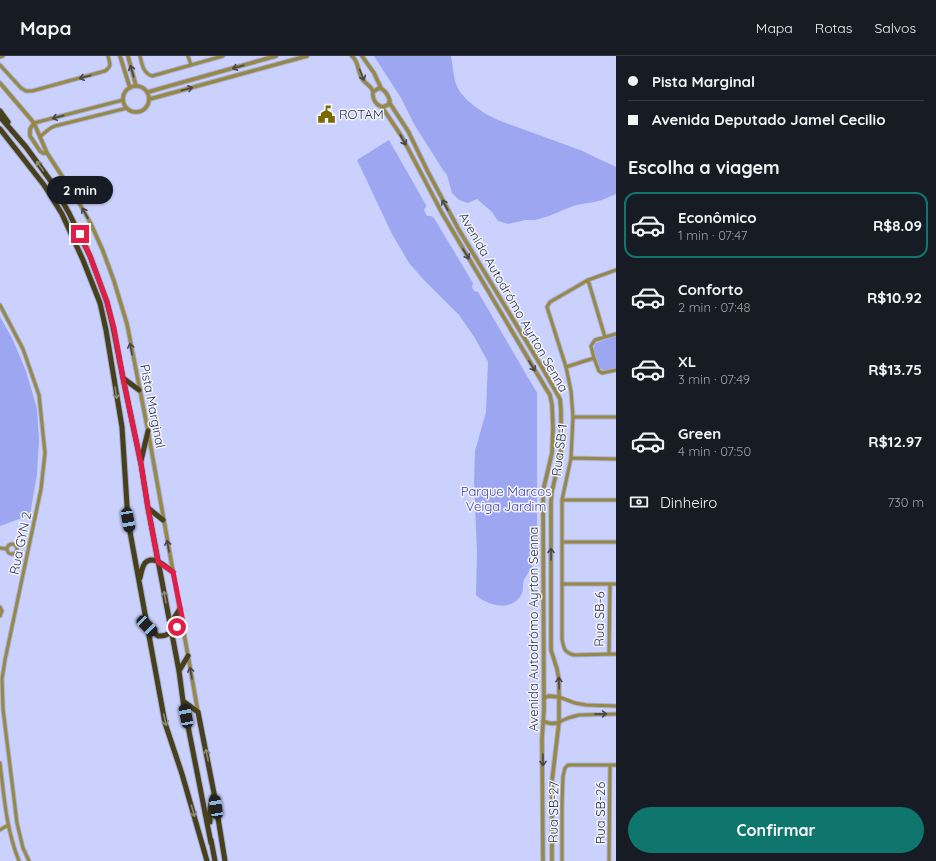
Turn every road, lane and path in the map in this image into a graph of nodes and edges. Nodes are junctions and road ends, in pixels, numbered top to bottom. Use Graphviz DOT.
graph roads {
  1 [pos="3,56"];
  2 [pos="108,56"];
  3 [pos="120,56"];
  4 [pos="128,56"];
  5 [pos="140,56"];
  6 [pos="188,56"];
  7 [pos="224,56"];
  8 [pos="276,56"];
  9 [pos="307,56"];
  10 [pos="352,56"];
  11 [pos="362,56"];
  12 [pos="0,57"];
  13 [pos="0,65"];
  14 [pos="191,65"];
  15 [pos="0,83"];
  16 [pos="136,86"];
  17 [pos="130,88"];
  18 [pos="381,88"];
  19 [pos="148,92"];
  20 [pos="373,92"];
  21 [pos="150,99"];
  22 [pos="123,100"];
  23 [pos="389,102"];
  24 [pos="382,107"];
  25 [pos="127,108"];
  26 [pos="0,111"];
  27 [pos="0,117"];
  28 [pos="34,123"];
  29 [pos="0,130"];
  30 [pos="40,137"];
  31 [pos="26,147"];
  32 [pos="47,153"];
  33 [pos="616,270"];
  34 [pos="588,280"];
  35 [pos="0,306"];
  36 [pos="513,319"];
  37 [pos="506,322"];
  38 [pos="616,334"];
  39 [pos="605,337"];
  40 [pos="594,358"];
  41 [pos="566,367"];
  42 [pos="616,371"];
  43 [pos="123,378"];
  44 [pos="139,390"];
  45 [pos="573,417"];
  46 [pos="616,417"];
  47 [pos="148,431"];
  48 [pos="571,458"];
  49 [pos="616,459"];
  50 [pos="141,464"];
  51 [pos="562,500"];
  52 [pos="616,500"];
  53 [pos="148,508"];
  54 [pos="163,520"];
  55 [pos="562,542"];
  56 [pos="616,542"];
  57 [pos="0,548"];
  58 [pos="7,549"];
  59 [pos="158,562"];
  60 [pos="173,572"];
  61 [pos="140,581"];
  62 [pos="562,584"];
  63 [pos="610,584"];
  64 [pos="616,584"];
  65 [pos="0,607"];
  66 [pos="180,609"];
  67 [pos="0,616"];
  68 [pos="183,622"];
  69 [pos="170,624"];
  70 [pos="147,626"];
  71 [pos="172,633"];
  72 [pos="609,654"];
  73 [pos="616,654"];
  74 [pos="188,656"];
  75 [pos="178,671"];
  76 [pos="559,697"];
  77 [pos="544,698"];
  78 [pos="183,702"];
  79 [pos="616,706"];
  80 [pos="198,712"];
  81 [pos="616,714"];
  82 [pos="543,721"];
  83 [pos="559,722"];
  84 [pos="0,763"];
  85 [pos="610,765"];
  86 [pos="616,765"];
  87 [pos="214,793"];
  88 [pos="8,825"];
  89 [pos="0,830"];
  90 [pos="211,843"];
  91 [pos="19,861"];
  92 [pos="29,861"];
  93 [pos="207,861"];
  94 [pos="215,861"];
  95 [pos="225,861"];
  96 [pos="543,861"];
  97 [pos="552,861"];
  98 [pos="562,861"];
  99 [pos="610,861"];
  1 -- 12 [label="street"];
  2 -- 13 [label="street, one-way"];
  3 -- 17 [label="street"];
  16 -- 4 [label="street, one-way"];
  5 -- 14 [label="street"];
  6 -- 14 [label="street"];
  7 -- 14 [label="street"];
  8 -- 19 [label="street, one-way"];
  21 -- 9 [label="street, one-way"];
  10 -- 20 [label="street, Avenida Autodrómo Ayrton Senna, one-way"];
  11 -- 18 [label="street, Avenida Autodrómo Ayrton Senna"];
  15 -- 28 [label="street, Pista Marginal"];
  16 -- 17 [label="street"];
  16 -- 19 [label="street"];
  17 -- 22 [label="street"];
  18 -- 20 [label="street"];
  18 -- 23 [label="street, Avenida Autodrómo Ayrton Senna"];
  19 -- 21 [label="street"];
  20 -- 24 [label="street, Avenida Autodrómo Ayrton Senna"];
  21 -- 25 [label="street"];
  22 -- 25 [label="street"];
  22 -- 28 [label="street, one-way"];
  23 -- 24 [label="street"];
  36 -- 23 [label="street, Avenida Autodrómo Ayrton Senna, one-way"];
  24 -- 37 [label="street, Avenida Autodrómo Ayrton Senna, one-way"];
  25 -- 30 [label="street"];
  26 -- 31 [label="highway"];
  27 -- 31 [label="highway"];
  28 -- 30 [label="street, Pista Marginal"];
  28 -- 32 [label="street"];
  29 -- 61 [label="highway, one-way"];
  30 -- 32 [label="street, Pista Marginal"];
  43 -- 31 [label="highway, one-way"];
  44 -- 32 [label="street, Pista Marginal, one-way"];
  33 -- 34 [label="street, Rua SB-1"];
  34 -- 39 [label="street"];
  34 -- 41 [label="street, Rua SB-1"];
  35 -- 92 [label="street, Rua GYN 2"];
  36 -- 37 [label="street"];
  76 -- 36 [label="street, Avenida Autodrómo Ayrton Senna, one-way"];
  37 -- 77 [label="street, Avenida Autodrómo Ayrton Senna, one-way"];
  38 -- 39 [label="street"];
  39 -- 40 [label="street"];
  40 -- 41 [label="street"];
  40 -- 42 [label="street"];
  41 -- 45 [label="street, Rua SB-1"];
  43 -- 44 [label="highway"];
  43 -- 50 [label="highway"];
  44 -- 47 [label="street, Pista Marginal"];
  45 -- 46 [label="street"];
  45 -- 48 [label="street, Rua SB-1"];
  47 -- 50 [label="highway"];
  47 -- 54 [label="street, Pista Marginal"];
  48 -- 49 [label="street"];
  48 -- 51 [label="street, Rua SB-1"];
  50 -- 53 [label="highway"];
  51 -- 52 [label="street"];
  51 -- 55 [label="street, Rua SB-1"];
  53 -- 54 [label="highway"];
  53 -- 59 [label="highway"];
  60 -- 54 [label="street, Pista Marginal, one-way"];
  55 -- 56 [label="street"];
  55 -- 62 [label="street, Rua SB-1"];
  57 -- 58 [label="street"];
  59 -- 60 [label="highway"];
  59 -- 61 [label="highway"];
  69 -- 59 [label="highway, one-way"];
  60 -- 66 [label="street, Pista Marginal"];
  61 -- 70 [label="highway"];
  62 -- 63 [label="street"];
  62 -- 72 [label="street, Rua SB-1"];
  63 -- 64 [label="street"];
  63 -- 72 [label="street, Rua SB-6"];
  65 -- 67 [label="street"];
  66 -- 68 [label="street, Pista Marginal"];
  66 -- 69 [label="highway"];
  68 -- 71 [label="highway"];
  68 -- 74 [label="street, Pista Marginal"];
  69 -- 71 [label="highway"];
  70 -- 71 [label="highway"];
  70 -- 93 [label="highway, one-way"];
  71 -- 75 [label="highway"];
  72 -- 73 [label="street, Rua SB-1"];
  74 -- 75 [label="highway"];
  80 -- 74 [label="street, Pista Marginal, one-way"];
  75 -- 78 [label="highway"];
  76 -- 77 [label="street"];
  76 -- 79 [label="street"];
  76 -- 83 [label="street, Avenida Autodrómo Ayrton Senna"];
  77 -- 82 [label="street, Avenida Autodrómo Ayrton Senna"];
  78 -- 80 [label="highway"];
  78 -- 90 [label="highway"];
  87 -- 80 [label="highway, one-way"];
  83 -- 81 [label="street, one-way"];
  82 -- 83 [label="street"];
  82 -- 96 [label="street, Avenida Autodrómo Ayrton Senna, one-way"];
  83 -- 97 [label="street, Avenida Autodrómo Ayrton Senna"];
  84 -- 88 [label="street"];
  85 -- 86 [label="street, Rua SB-27"];
  85 -- 98 [label="street, Rua SB-27"];
  85 -- 99 [label="street, Rua SB-26"];
  87 -- 90 [label="highway"];
  87 -- 95 [label="highway"];
  88 -- 89 [label="street"];
  88 -- 91 [label="street"];
  90 -- 94 [label="highway"];
}
